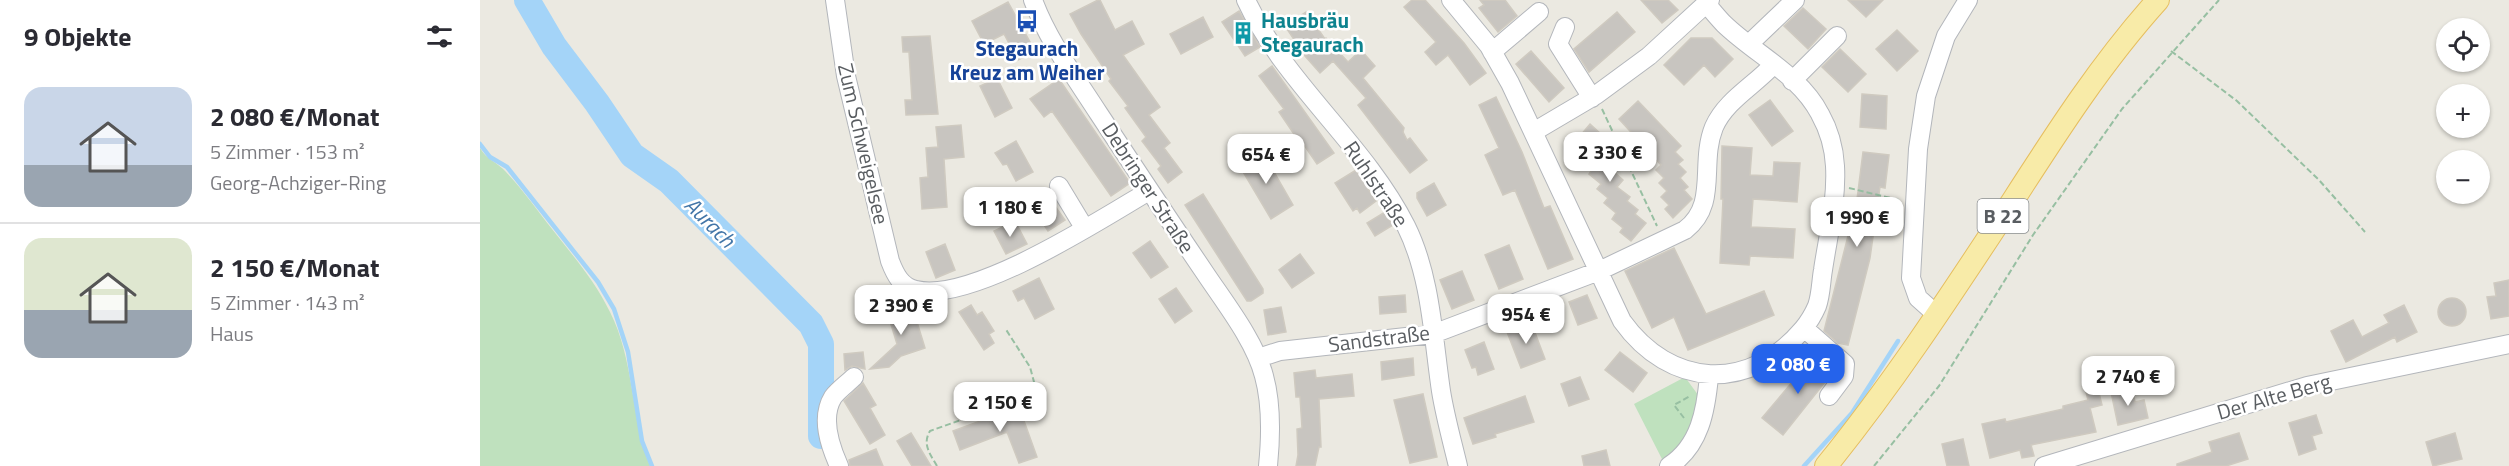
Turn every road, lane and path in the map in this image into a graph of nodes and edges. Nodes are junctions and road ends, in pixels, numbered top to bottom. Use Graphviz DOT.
graph roads {
  1 [pos="835,0"];
  2 [pos="1033,0"];
  3 [pos="1246,0"];
  4 [pos="1451,0"];
  5 [pos="1795,0"];
  6 [pos="1968,0"];
  7 [pos="2158,0"];
  8 [pos="2219,0"];
  9 [pos="1708,2"];
  10 [pos="1539,12"];
  11 [pos="1565,27"];
  12 [pos="1837,36"];
  13 [pos="1749,45"];
  14 [pos="2171,51"];
  15 [pos="1492,52"];
  16 [pos="1774,64"];
  17 [pos="1792,81"];
  18 [pos="1594,97"];
  19 [pos="1535,131"];
  20 [pos="1835,185"];
  21 [pos="1059,186"];
  22 [pos="1149,191"];
  23 [pos="1915,195"];
  24 [pos="1085,229"];
  25 [pos="2365,232"];
  26 [pos="1664,238"];
  27 [pos="1599,271"];
  28 [pos="1937,315"];
  29 [pos="1005,328"];
  30 [pos="1804,328"];
  31 [pos="1433,334"];
  32 [pos="2509,344"];
  33 [pos="1261,367"];
  34 [pos="854,377"];
  35 [pos="1708,383"];
  36 [pos="1829,396"];
  37 [pos="1687,419"];
  38 [pos="839,466"];
  39 [pos="937,466"];
  40 [pos="1268,466"];
  41 [pos="1458,466"];
  42 [pos="1669,466"];
  43 [pos="1826,466"];
  44 [pos="1874,466"];
  45 [pos="2044,466"];
  1 -- 24 [label="street, Zum Schweigelsee"];
  2 -- 22 [label="street, Debringer Straße"];
  3 -- 31 [label="street, Ruhlstraße"];
  4 -- 15 [label="street"];
  5 -- 13 [label="street"];
  6 -- 23 [label="street"];
  7 -- 28 [label="main road, B 22"];
  8 -- 14 [label="path"];
  9 -- 13 [label="street"];
  9 -- 18 [label="street"];
  10 -- 15 [label="street"];
  11 -- 18 [label="street"];
  12 -- 17 [label="street"];
  13 -- 16 [label="street"];
  14 -- 25 [label="path"];
  14 -- 44 [label="path"];
  15 -- 19 [label="street"];
  16 -- 17 [label="street"];
  16 -- 26 [label="street, Sandstraße"];
  17 -- 20 [label="street"];
  18 -- 19 [label="street"];
  18 -- 26 [label="path"];
  19 -- 27 [label="street"];
  20 -- 23 [label="path"];
  20 -- 30 [label="street"];
  21 -- 24 [label="street"];
  22 -- 24 [label="street"];
  22 -- 33 [label="street, Debringer Straße"];
  23 -- 28 [label="street"];
  26 -- 27 [label="street, Sandstraße"];
  27 -- 31 [label="street, Sandstraße"];
  27 -- 35 [label="street"];
  28 -- 43 [label="main road, B 22"];
  29 -- 39 [label="path"];
  30 -- 35 [label="street"];
  30 -- 36 [label="street"];
  31 -- 33 [label="street, Sandstraße"];
  31 -- 41 [label="street, Ruhlstraße"];
  32 -- 45 [label="street, Der Alte Berg"];
  33 -- 40 [label="street"];
  34 -- 38 [label="street"];
  35 -- 37 [label="path"];
  35 -- 42 [label="street"];
}
